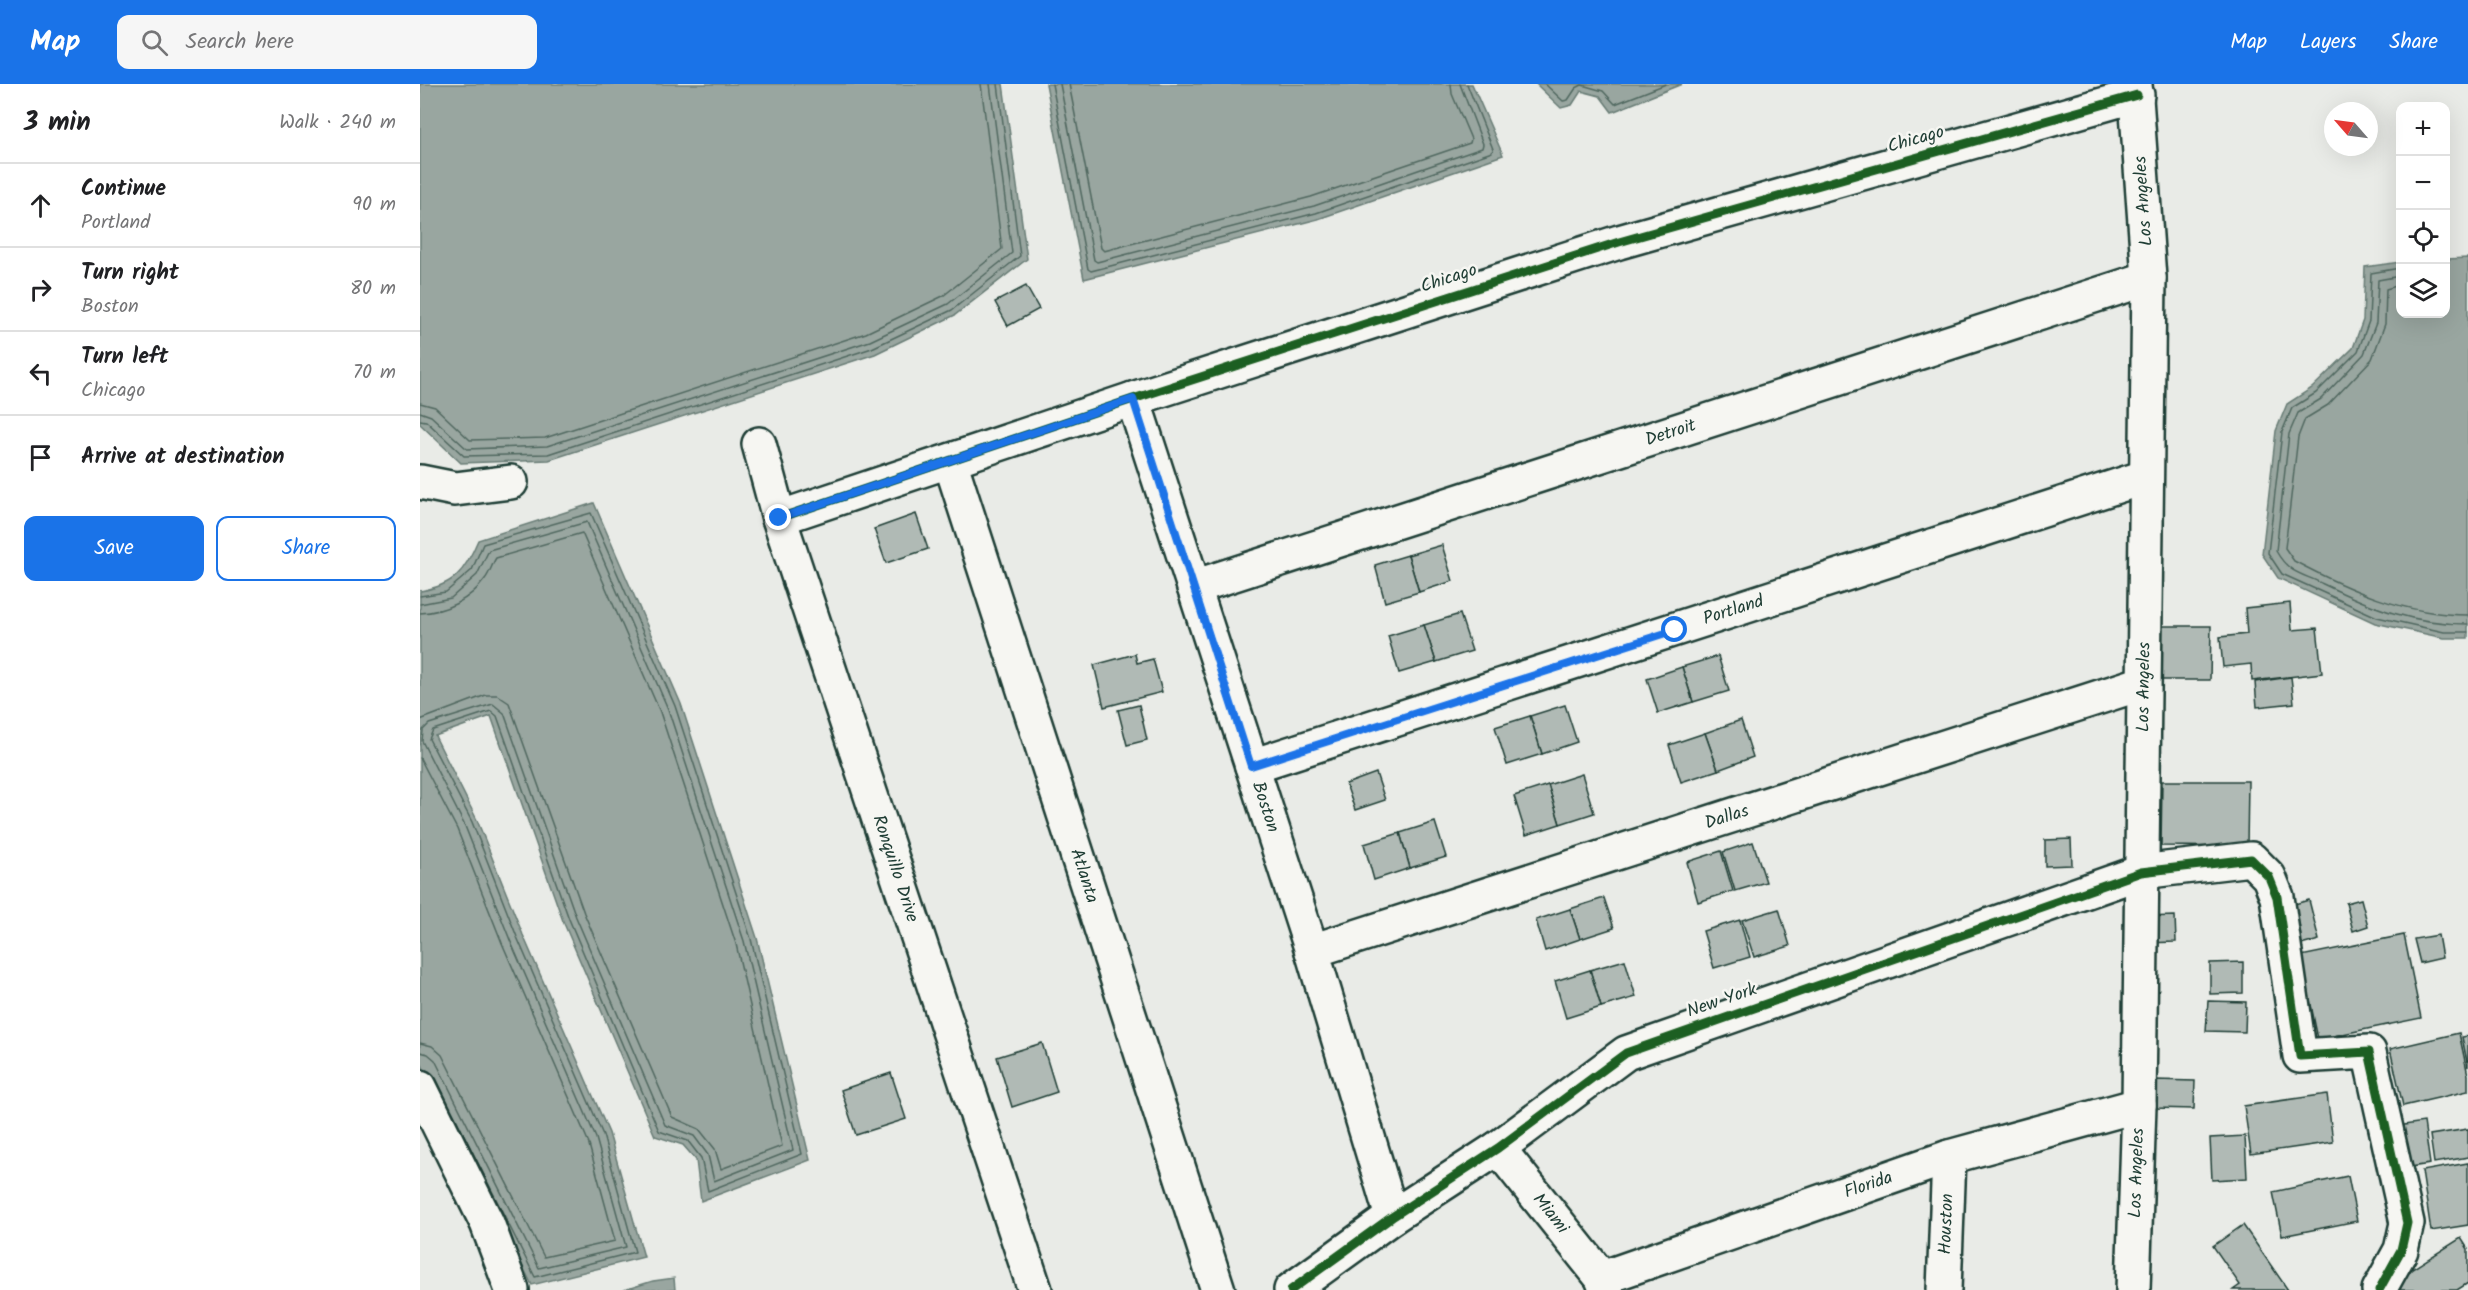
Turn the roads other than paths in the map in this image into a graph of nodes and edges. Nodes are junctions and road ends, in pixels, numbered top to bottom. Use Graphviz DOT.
graph roads {
  1 [pos="2136,89"];
  2 [pos="2149,278"];
  3 [pos="1133,399"];
  4 [pos="759,444"];
  5 [pos="950,461"];
  6 [pos="2145,477"];
  7 [pos="420,482"];
  8 [pos="511,482"];
  9 [pos="779,518"];
  10 [pos="1194,587"];
  11 [pos="2143,684"];
  12 [pos="1251,766"];
  13 [pos="2141,872"];
  14 [pos="1312,951"];
  15 [pos="420,1087"];
  16 [pos="2139,1105"];
  17 [pos="1498,1148"];
  18 [pos="1949,1157"];
  19 [pos="1392,1217"];
  20 [pos="1604,1284"];
  21 [pos="512,1290"];
  22 [pos="1035,1290"];
  23 [pos="1218,1290"];
  24 [pos="1291,1290"];
  25 [pos="1944,1290"];
  26 [pos="2133,1290"];
  27 [pos="2379,1290"];
  1 -- 2 [label="street, Los Angeles"];
  1 -- 3 [label="street, Chicago"];
  2 -- 6 [label="street, Los Angeles"];
  2 -- 10 [label="street, Detroit"];
  3 -- 5 [label="street, Chicago"];
  3 -- 10 [label="street, Boston"];
  4 -- 9 [label="street, Ronquillo Drive"];
  5 -- 9 [label="street, Chicago"];
  5 -- 23 [label="street, Atlanta"];
  6 -- 11 [label="street, Los Angeles"];
  6 -- 12 [label="street, Portland"];
  7 -- 8 [label="street"];
  9 -- 22 [label="street, Ronquillo Drive"];
  10 -- 12 [label="street, Boston"];
  11 -- 13 [label="street, Los Angeles"];
  11 -- 14 [label="street, Dallas"];
  12 -- 14 [label="street, Boston"];
  13 -- 16 [label="street, Los Angeles"];
  13 -- 17 [label="street, New York"];
  13 -- 27 [label="street, New York"];
  14 -- 19 [label="street, Boston"];
  15 -- 21 [label="street"];
  16 -- 18 [label="street, Florida"];
  16 -- 26 [label="street, Los Angeles"];
  17 -- 19 [label="street, New York"];
  17 -- 20 [label="street, Miami"];
  18 -- 20 [label="street, Florida"];
  18 -- 25 [label="street, Houston"];
  19 -- 24 [label="street, New York"];
}
